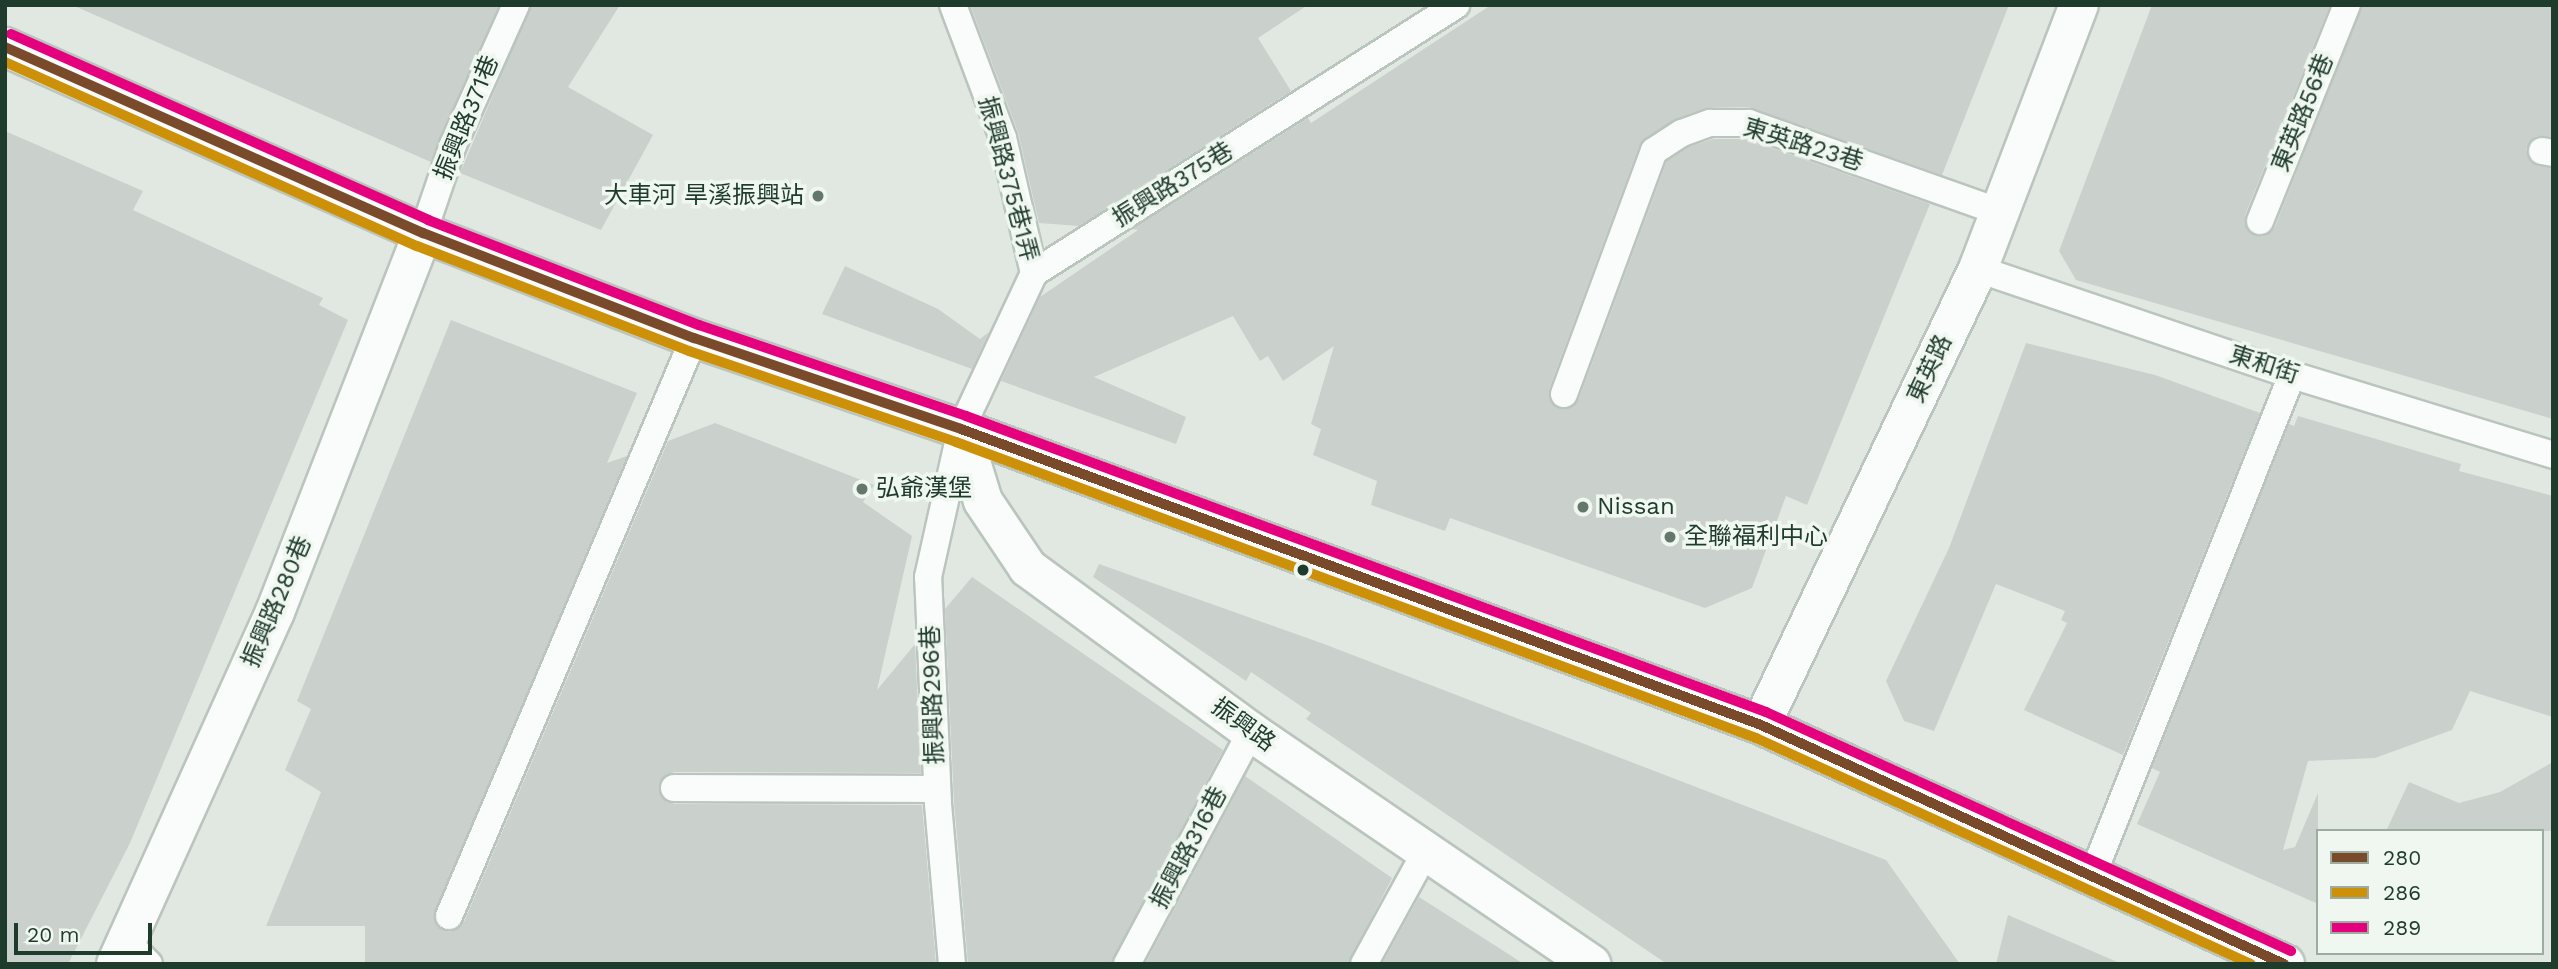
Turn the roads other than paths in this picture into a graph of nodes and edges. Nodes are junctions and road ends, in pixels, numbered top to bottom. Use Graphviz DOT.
graph roads {
  1 [pos="516,5"];
  2 [pos="953,5"];
  3 [pos="1456,5"];
  4 [pos="2079,5"];
  5 [pos="2347,5"];
  6 [pos="7,51"];
  7 [pos="2000,212"];
  8 [pos="2260,221"];
  9 [pos="424,233"];
  10 [pos="1978,269"];
  11 [pos="1034,273"];
  12 [pos="694,338"];
  13 [pos="2292,374"];
  14 [pos="1564,394"];
  15 [pos="961,429"];
  16 [pos="2553,455"];
  17 [pos="1761,725"];
  18 [pos="1251,732"];
  19 [pos="674,788"];
  20 [pos="937,789"];
  21 [pos="1424,853"];
  22 [pos="2093,874"];
  23 [pos="449,916"];
  24 [pos="130,956"];
  25 [pos="1582,961"];
  26 [pos="2270,961"];
  27 [pos="952,964"];
  28 [pos="1127,964"];
  29 [pos="1364,964"];
  1 -- 9 [label="lane, 振興路371巷"];
  2 -- 11 [label="lane, 振興路375巷1弄"];
  3 -- 11 [label="lane, 振興路375巷"];
  4 -- 7 [label="main road, 東英路"];
  5 -- 8 [label="lane, 東英路56巷"];
  6 -- 9 [label="main road"];
  7 -- 10 [label="main road, 東英路"];
  7 -- 14 [label="lane, 東英路23巷"];
  9 -- 12 [label="main road"];
  9 -- 24 [label="main road, 振興路280巷"];
  10 -- 13 [label="lane, 東和街"];
  10 -- 17 [label="main road, 東英路"];
  11 -- 15 [label="lane"];
  12 -- 15 [label="main road"];
  12 -- 23 [label="lane"];
  13 -- 16 [label="lane, 東和街"];
  13 -- 22 [label="lane"];
  15 -- 17 [label="main road"];
  15 -- 18 [label="main road, 振興路"];
  15 -- 20 [label="lane, 振興路296巷"];
  17 -- 22 [label="main road"];
  18 -- 21 [label="main road, 振興路"];
  18 -- 28 [label="lane, 振興路316巷"];
  19 -- 20 [label="lane"];
  20 -- 27 [label="lane, 振興路296巷"];
  21 -- 25 [label="main road, 振興路"];
  21 -- 29 [label="lane"];
  22 -- 26 [label="main road"];
}
